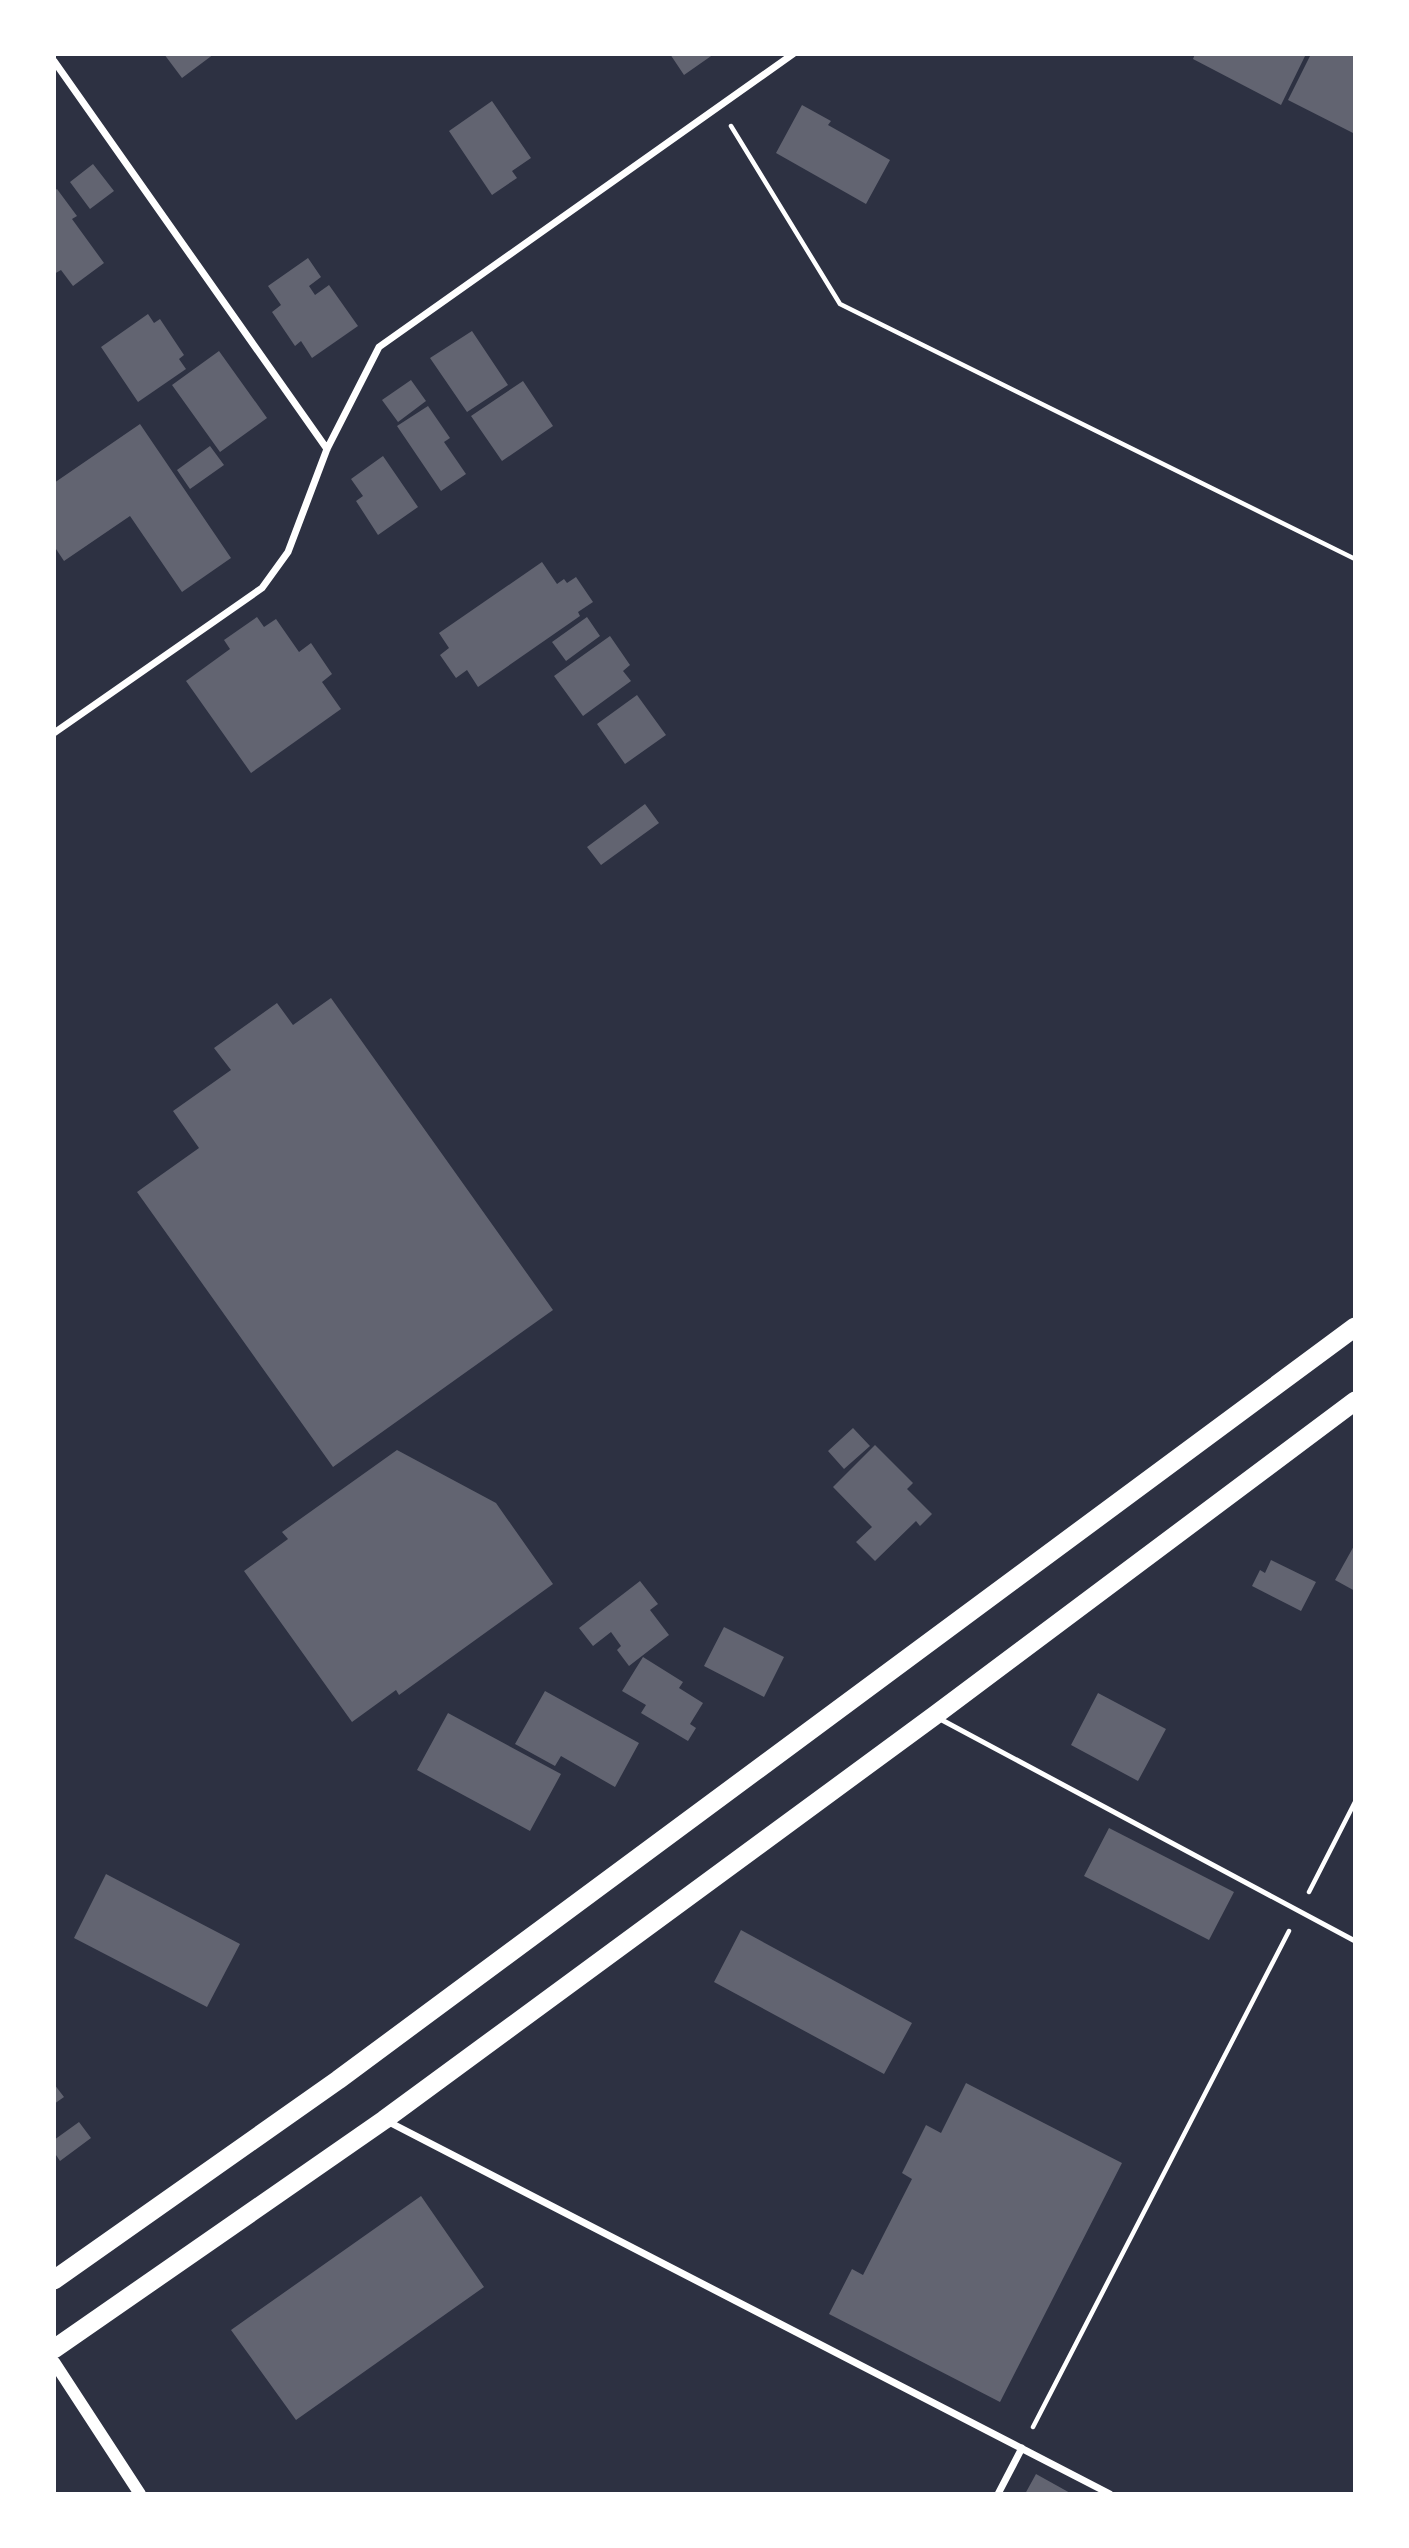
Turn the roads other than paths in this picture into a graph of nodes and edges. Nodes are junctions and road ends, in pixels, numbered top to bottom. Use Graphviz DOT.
graph roads {
  1 [pos="793,54"];
  2 [pos="54,61"];
  3 [pos="327,449"];
  4 [pos="54,733"];
  5 [pos="1355,1327"];
  6 [pos="1355,1401"];
  7 [pos="934,1716"];
  8 [pos="1355,1941"];
  9 [pos="384,2120"];
  10 [pos="54,2280"];
  11 [pos="54,2349"];
  12 [pos="54,2362"];
  13 [pos="1022,2448"];
  14 [pos="140,2494"];
  15 [pos="998,2494"];
  16 [pos="1110,2494"];
  1 -- 3 [label="street"];
  2 -- 3 [label="street"];
  3 -- 4 [label="street"];
  5 -- 10 [label="highway"];
  6 -- 7 [label="highway"];
  7 -- 8 [label="lane"];
  7 -- 9 [label="highway"];
  9 -- 11 [label="highway"];
  9 -- 13 [label="street"];
  12 -- 14 [label="street"];
  13 -- 15 [label="street"];
  13 -- 16 [label="street"];
}
